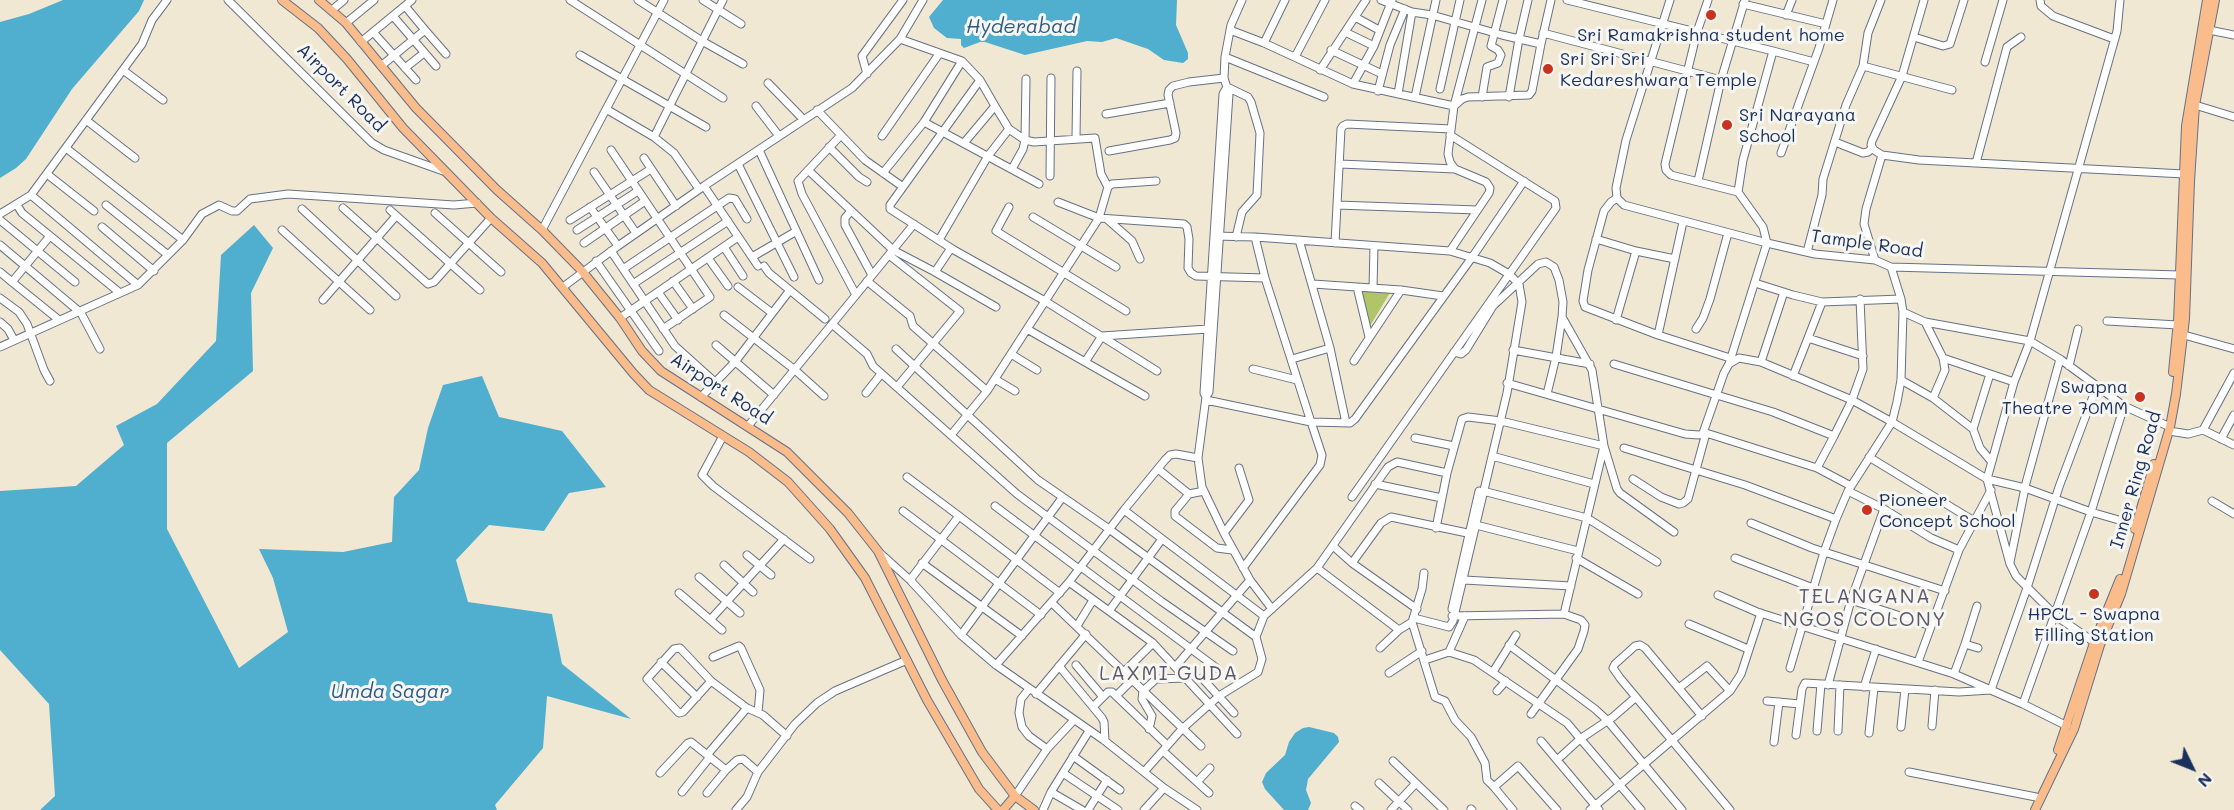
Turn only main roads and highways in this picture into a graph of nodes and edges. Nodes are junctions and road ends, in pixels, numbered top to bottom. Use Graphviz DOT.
graph roads {
  1 [pos="282,0"];
  2 [pos="319,0"];
  3 [pos="2207,0"];
  4 [pos="2214,0"];
  5 [pos="2192,106"];
  6 [pos="2168,428"];
  7 [pos="2097,644"];
  8 [pos="1015,796"];
  9 [pos="998,810"];
  10 [pos="1003,810"];
  11 [pos="1034,810"];
  12 [pos="2029,810"];
  13 [pos="2035,810"];
  1 -- 9 [label="main road, Airport Road"];
  2 -- 8 [label="main road, Airport Road"];
  3 -- 5 [label="main road, Inner Ring Road"];
  4 -- 5 [label="main road, Inner Ring Road"];
  5 -- 6 [label="main road, Inner Ring Road"];
  5 -- 6 [label="main road, Inner Ring Road"];
  6 -- 7 [label="main road, Inner Ring Road"];
  6 -- 7 [label="main road, Inner Ring Road"];
  7 -- 12 [label="main road, Inner Ring Road"];
  7 -- 13 [label="main road, Inner Ring Road"];
  8 -- 10 [label="main road"];
  8 -- 11 [label="main road, Airport Road"];
}
